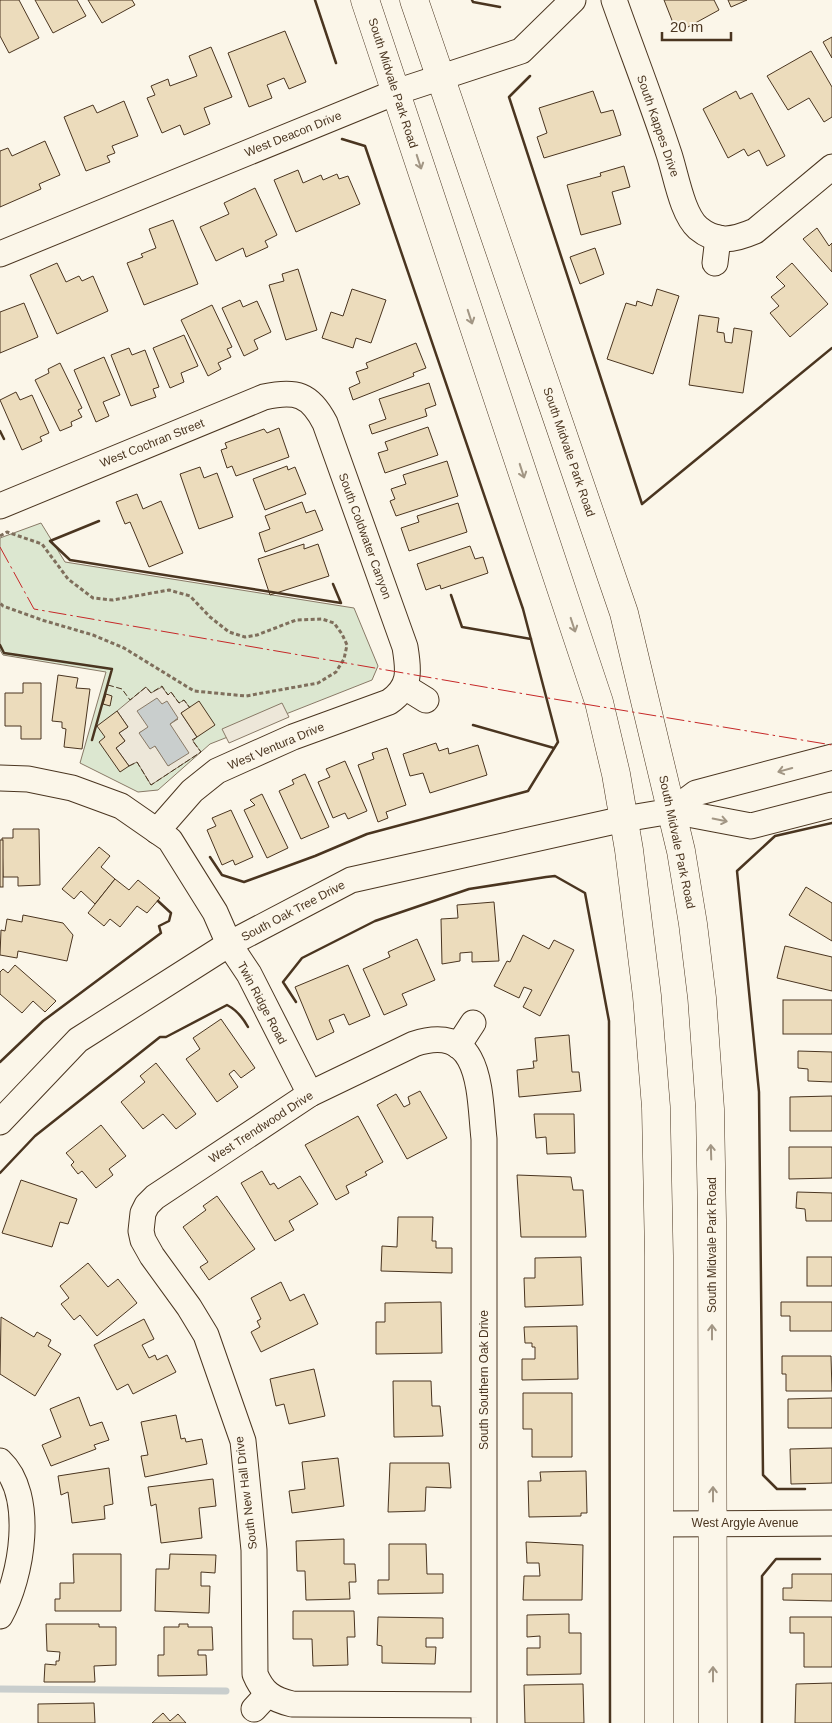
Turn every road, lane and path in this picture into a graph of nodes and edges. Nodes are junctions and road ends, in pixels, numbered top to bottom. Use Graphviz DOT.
graph roads {
  1 [pos="365,0"];
  2 [pos="414,0"];
  3 [pos="573,0"];
  4 [pos="614,0"];
  5 [pos="440,76"];
  6 [pos="396,92"];
  7 [pos="832,167"];
  8 [pos="718,238"];
  9 [pos="0,254"];
  10 [pos="715,263"];
  11 [pos="309,389"];
  12 [pos="0,506"];
  13 [pos="0,536"];
  14 [pos="0,602"];
  15 [pos="406,684"];
  16 [pos="426,700"];
  17 [pos="832,757"];
  18 [pos="0,778"];
  19 [pos="832,804"];
  20 [pos="672,811"];
  21 [pos="624,819"];
  22 [pos="157,831"];
  23 [pos="229,944"];
  24 [pos="473,1023"];
  25 [pos="457,1045"];
  26 [pos="310,1094"];
  27 [pos="0,1122"];
  28 [pos="131,1223"];
  29 [pos="0,1461"];
  30 [pos="713,1523"];
  31 [pos="832,1523"];
  32 [pos="659,1524"];
  33 [pos="0,1616"];
  34 [pos="484,1714"];
  35 [pos="659,1723"];
  36 [pos="713,1723"];
  1 -- 6 [label="main road, South Midvale Park Road"];
  2 -- 5 [label="main road, South Midvale Park Road"];
  3 -- 5 [label="street, West Deacon Drive"];
  4 -- 8 [label="street, South Kappes Drive"];
  5 -- 6 [label="street, West Deacon Drive"];
  5 -- 20 [label="main road, South Midvale Park Road"];
  6 -- 9 [label="street, West Deacon Drive"];
  6 -- 21 [label="main road, South Midvale Park Road, one-way"];
  7 -- 8 [label="street"];
  8 -- 10 [label="street"];
  11 -- 12 [label="street, West Cochran Street"];
  11 -- 15 [label="street, South Coldwater Canyon"];
  13 -- 14 [label="path"];
  15 -- 16 [label="street"];
  15 -- 22 [label="street, West Ventura Drive"];
  17 -- 20 [label="street, one-way"];
  18 -- 22 [label="street, Twin Ridge Road"];
  20 -- 19 [label="street, one-way"];
  20 -- 21 [label="street, South Oak Tree Drive"];
  30 -- 20 [label="main road, South Midvale Park Road, one-way"];
  21 -- 23 [label="street, South Oak Tree Drive"];
  21 -- 32 [label="main road, South Midvale Park Road"];
  22 -- 23 [label="street, Twin Ridge Road"];
  23 -- 26 [label="street, Twin Ridge Road"];
  23 -- 27 [label="street, South Oak Tree Drive"];
  24 -- 25 [label="street"];
  25 -- 26 [label="street, West Trendwood Drive"];
  25 -- 34 [label="street, South Southern Oak Drive"];
  26 -- 28 [label="street, West Trendwood Drive"];
  28 -- 34 [label="street, South New Hall Drive"];
  29 -- 33 [label="street"];
  30 -- 31 [label="street, West Argyle Avenue"];
  30 -- 32 [label="street, West Argyle Avenue"];
  36 -- 30 [label="main road, South Midvale Park Road, one-way"];
  32 -- 35 [label="main road, South Midvale Park Road"];
}
